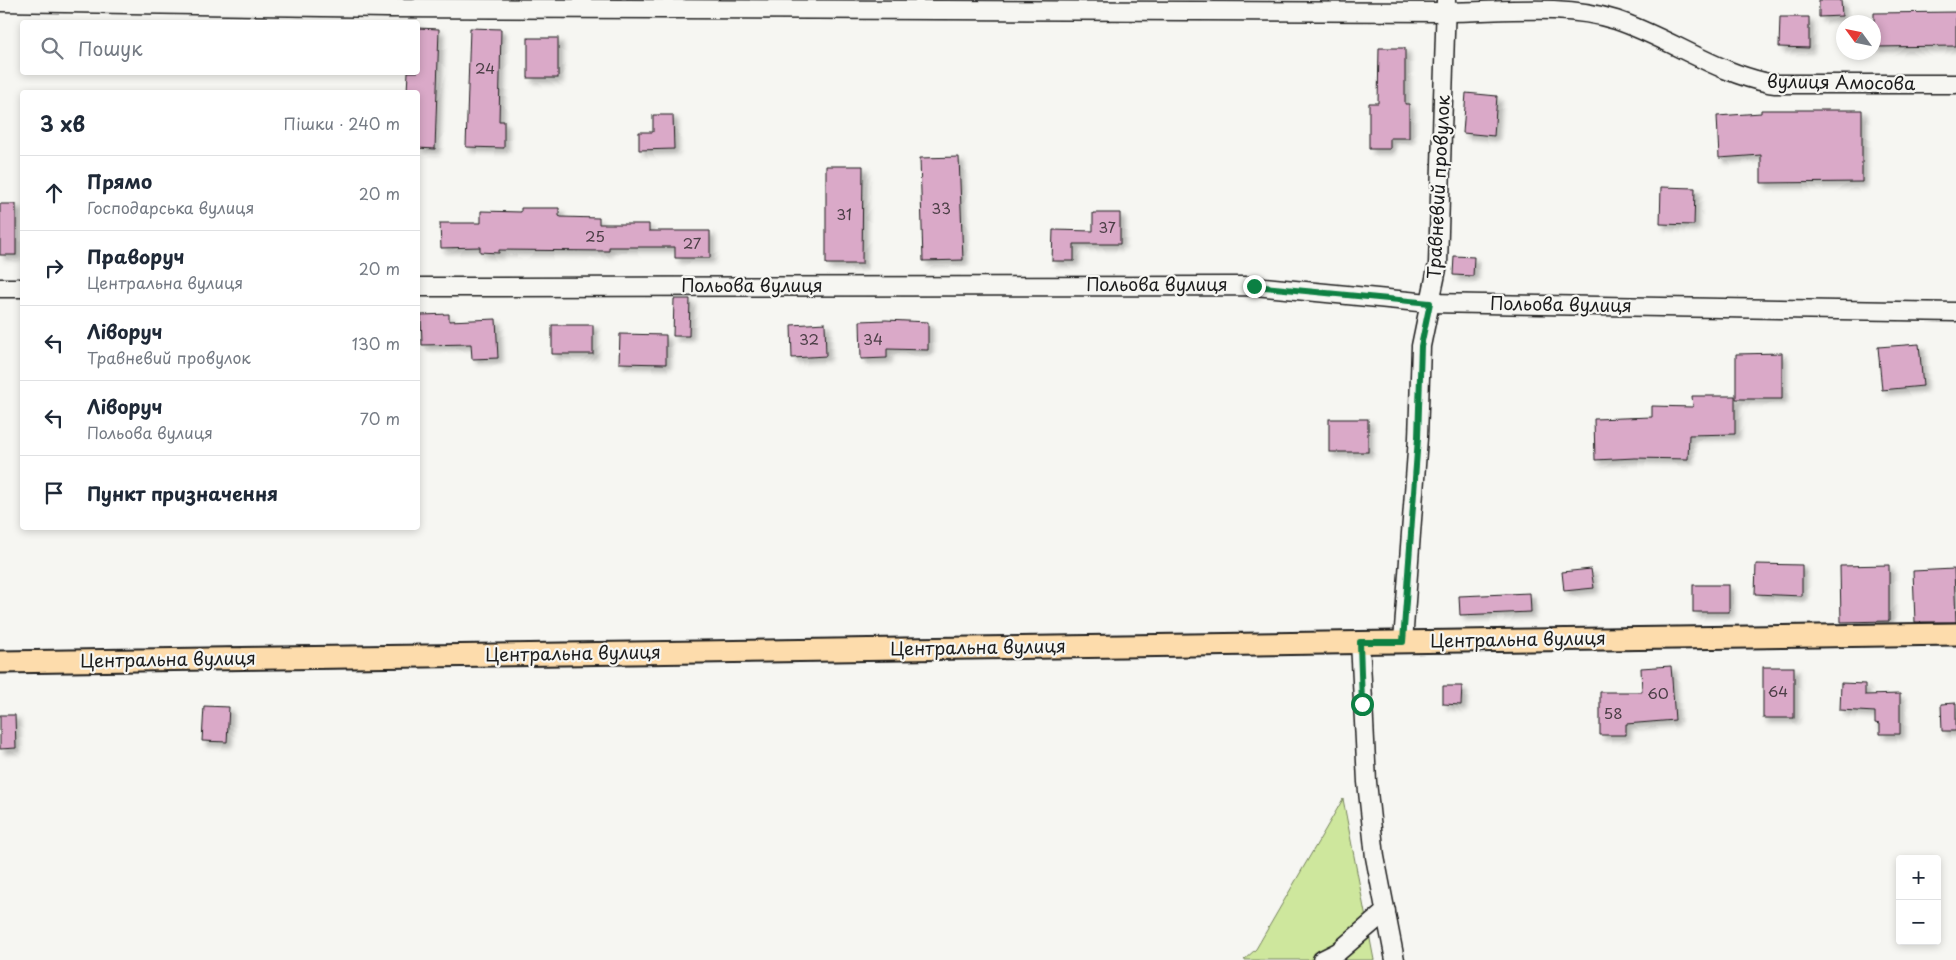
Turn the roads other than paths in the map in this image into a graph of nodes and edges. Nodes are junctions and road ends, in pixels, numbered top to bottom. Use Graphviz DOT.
graph roads {
  1 [pos="0,2"];
  2 [pos="595,4"];
  3 [pos="1446,6"];
  4 [pos="1956,84"];
  5 [pos="420,287"];
  6 [pos="0,288"];
  7 [pos="20,288"];
  8 [pos="1430,303"];
  9 [pos="1956,312"];
  10 [pos="1956,634"];
  11 [pos="1360,642"];
  12 [pos="1403,642"];
  13 [pos="0,662"];
  14 [pos="1386,911"];
  15 [pos="1322,960"];
  16 [pos="1395,960"];
  1 -- 2 [label="street, вулиця Амосова"];
  2 -- 3 [label="street, вулиця Амосова"];
  3 -- 4 [label="street, вулиця Амосова"];
  3 -- 8 [label="street, Травневий провулок"];
  5 -- 8 [label="street, Польова вулиця"];
  6 -- 7 [label="street"];
  8 -- 9 [label="street, Польова вулиця"];
  8 -- 12 [label="street, Травневий провулок"];
  10 -- 12 [label="main road, Центральна вулиця"];
  11 -- 12 [label="main road, Центральна вулиця"];
  11 -- 13 [label="main road, Центральна вулиця"];
  11 -- 14 [label="street"];
  14 -- 15 [label="street"];
  14 -- 16 [label="street"];
}
